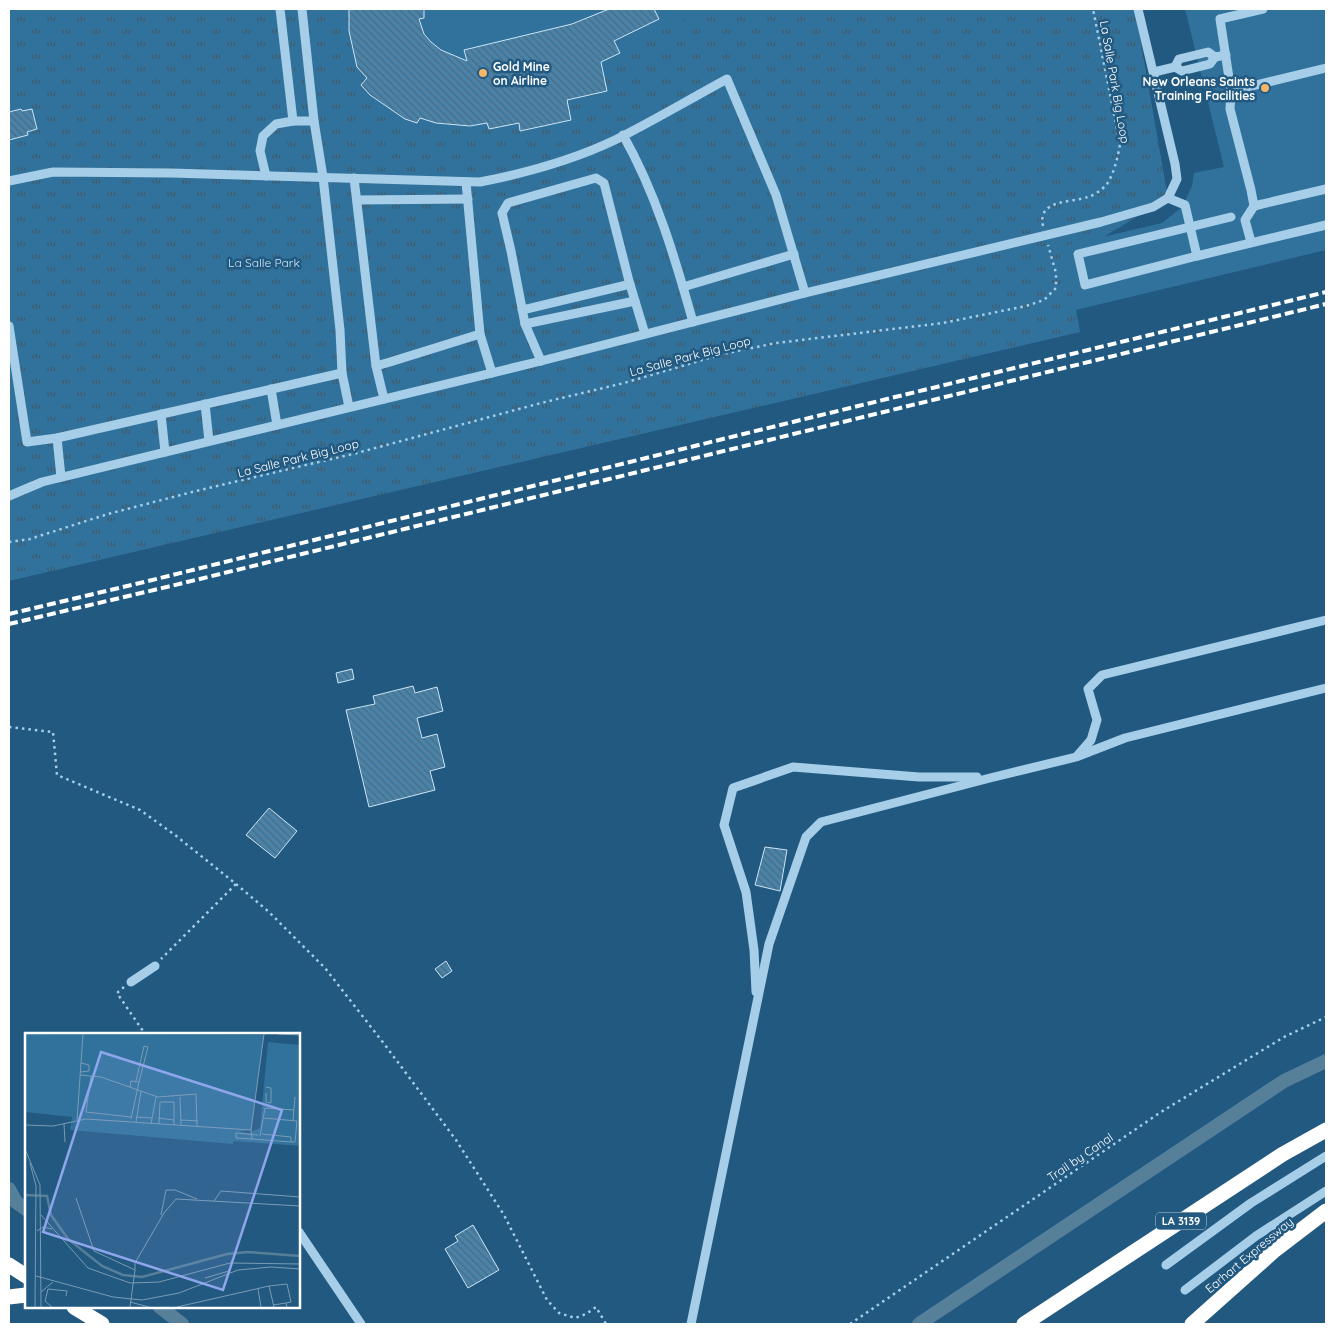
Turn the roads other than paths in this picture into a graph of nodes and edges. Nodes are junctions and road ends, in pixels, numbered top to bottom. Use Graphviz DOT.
graph roads {
  1 [pos="280,9"];
  2 [pos="302,9"];
  3 [pos="1138,9"];
  4 [pos="1263,9"];
  5 [pos="1226,55"];
  6 [pos="1326,68"];
  7 [pos="1154,72"];
  8 [pos="1231,91"];
  9 [pos="293,121"];
  10 [pos="314,121"];
  11 [pos="623,136"];
  12 [pos="266,176"];
  13 [pos="323,177"];
  14 [pos="354,178"];
  15 [pos="9,181"];
  16 [pos="466,182"];
  17 [pos="1326,189"];
  18 [pos="1168,198"];
  19 [pos="468,199"];
  20 [pos="357,200"];
  21 [pos="1254,206"];
  22 [pos="1231,218"];
  23 [pos="1326,224"];
  24 [pos="1191,227"];
  25 [pos="1251,242"];
  26 [pos="794,254"];
  27 [pos="1198,256"];
  28 [pos="630,284"];
  29 [pos="683,287"];
  30 [pos="597,292"];
  31 [pos="805,293"];
  32 [pos="563,300"];
  33 [pos="636,301"];
  34 [pos="601,308"];
  35 [pos="522,310"];
  36 [pos="566,316"];
  37 [pos="693,322"];
  38 [pos="525,324"];
  39 [pos="9,326"];
  40 [pos="480,334"];
  41 [pos="645,334"];
  42 [pos="541,361"];
  43 [pos="376,366"];
  44 [pos="342,373"];
  45 [pos="492,373"];
  46 [pos="271,389"];
  47 [pos="384,399"];
  48 [pos="205,404"];
  49 [pos="349,407"];
  50 [pos="161,414"];
  51 [pos="277,425"];
  52 [pos="57,438"];
  53 [pos="209,441"];
  54 [pos="165,452"];
  55 [pos="61,477"];
  56 [pos="9,496"];
  57 [pos="1326,620"];
  58 [pos="1326,688"];
  59 [pos="1076,757"];
  60 [pos="990,778"];
  61 [pos="155,966"];
  62 [pos="131,982"];
  63 [pos="757,1006"];
  64 [pos="1326,1130"];
  65 [pos="1326,1156"];
  66 [pos="1326,1191"];
  67 [pos="1326,1210"];
  68 [pos="300,1233"];
  69 [pos="9,1265"];
  70 [pos="1166,1265"];
  71 [pos="25,1275"];
  72 [pos="1185,1290"];
  73 [pos="25,1295"];
  74 [pos="9,1297"];
  75 [pos="76,1308"];
  76 [pos="102,1324"];
  77 [pos="361,1324"];
  78 [pos="691,1324"];
  79 [pos="1024,1324"];
  80 [pos="1192,1324"];
  1 -- 9 [label="street"];
  2 -- 10 [label="street"];
  3 -- 7 [label="street"];
  4 -- 5 [label="street"];
  5 -- 7 [label="street"];
  5 -- 8 [label="street"];
  6 -- 8 [label="street"];
  7 -- 18 [label="street"];
  8 -- 21 [label="street"];
  9 -- 10 [label="street"];
  9 -- 12 [label="street"];
  10 -- 13 [label="street"];
  11 -- 16 [label="street"];
  11 -- 26 [label="street"];
  11 -- 29 [label="street"];
  12 -- 13 [label="street"];
  12 -- 15 [label="street"];
  13 -- 14 [label="street"];
  13 -- 44 [label="street"];
  14 -- 16 [label="street"];
  14 -- 20 [label="street"];
  16 -- 19 [label="street"];
  17 -- 21 [label="street"];
  18 -- 24 [label="street"];
  18 -- 31 [label="street"];
  19 -- 20 [label="street"];
  19 -- 40 [label="street"];
  20 -- 43 [label="street"];
  21 -- 25 [label="street"];
  22 -- 24 [label="street"];
  23 -- 25 [label="street"];
  24 -- 27 [label="street"];
  24 -- 27 [label="street"];
  25 -- 27 [label="street"];
  26 -- 29 [label="street"];
  26 -- 31 [label="street"];
  28 -- 30 [label="street"];
  28 -- 33 [label="street"];
  28 -- 35 [label="street"];
  29 -- 37 [label="street"];
  30 -- 32 [label="street"];
  30 -- 34 [label="street"];
  31 -- 37 [label="street"];
  32 -- 35 [label="street"];
  32 -- 36 [label="street"];
  33 -- 34 [label="street"];
  33 -- 41 [label="street"];
  34 -- 36 [label="street"];
  35 -- 38 [label="street"];
  36 -- 38 [label="street"];
  37 -- 41 [label="street"];
  38 -- 42 [label="street"];
  39 -- 52 [label="street"];
  40 -- 43 [label="street"];
  40 -- 45 [label="street"];
  41 -- 42 [label="street"];
  42 -- 45 [label="street"];
  43 -- 47 [label="street"];
  44 -- 46 [label="street"];
  44 -- 49 [label="street"];
  45 -- 47 [label="street"];
  46 -- 48 [label="street"];
  46 -- 51 [label="street"];
  47 -- 49 [label="street"];
  48 -- 50 [label="street"];
  48 -- 53 [label="street"];
  49 -- 51 [label="street"];
  50 -- 52 [label="street"];
  50 -- 54 [label="street"];
  51 -- 53 [label="street"];
  52 -- 55 [label="street"];
  53 -- 54 [label="street"];
  54 -- 55 [label="street"];
  55 -- 56 [label="street"];
  57 -- 59 [label="street"];
  58 -- 59 [label="street"];
  59 -- 60 [label="street"];
  60 -- 63 [label="street"];
  60 -- 63 [label="street"];
  61 -- 62 [label="street"];
  63 -- 78 [label="street"];
  64 -- 79 [label="highway, LA 3139"];
  65 -- 70 [label="street"];
  66 -- 72 [label="street"];
  67 -- 80 [label="highway, Earhart Expressway"];
  68 -- 77 [label="street"];
  69 -- 71 [label="highway"];
  73 -- 74 [label="highway"];
  75 -- 76 [label="highway"];
}
